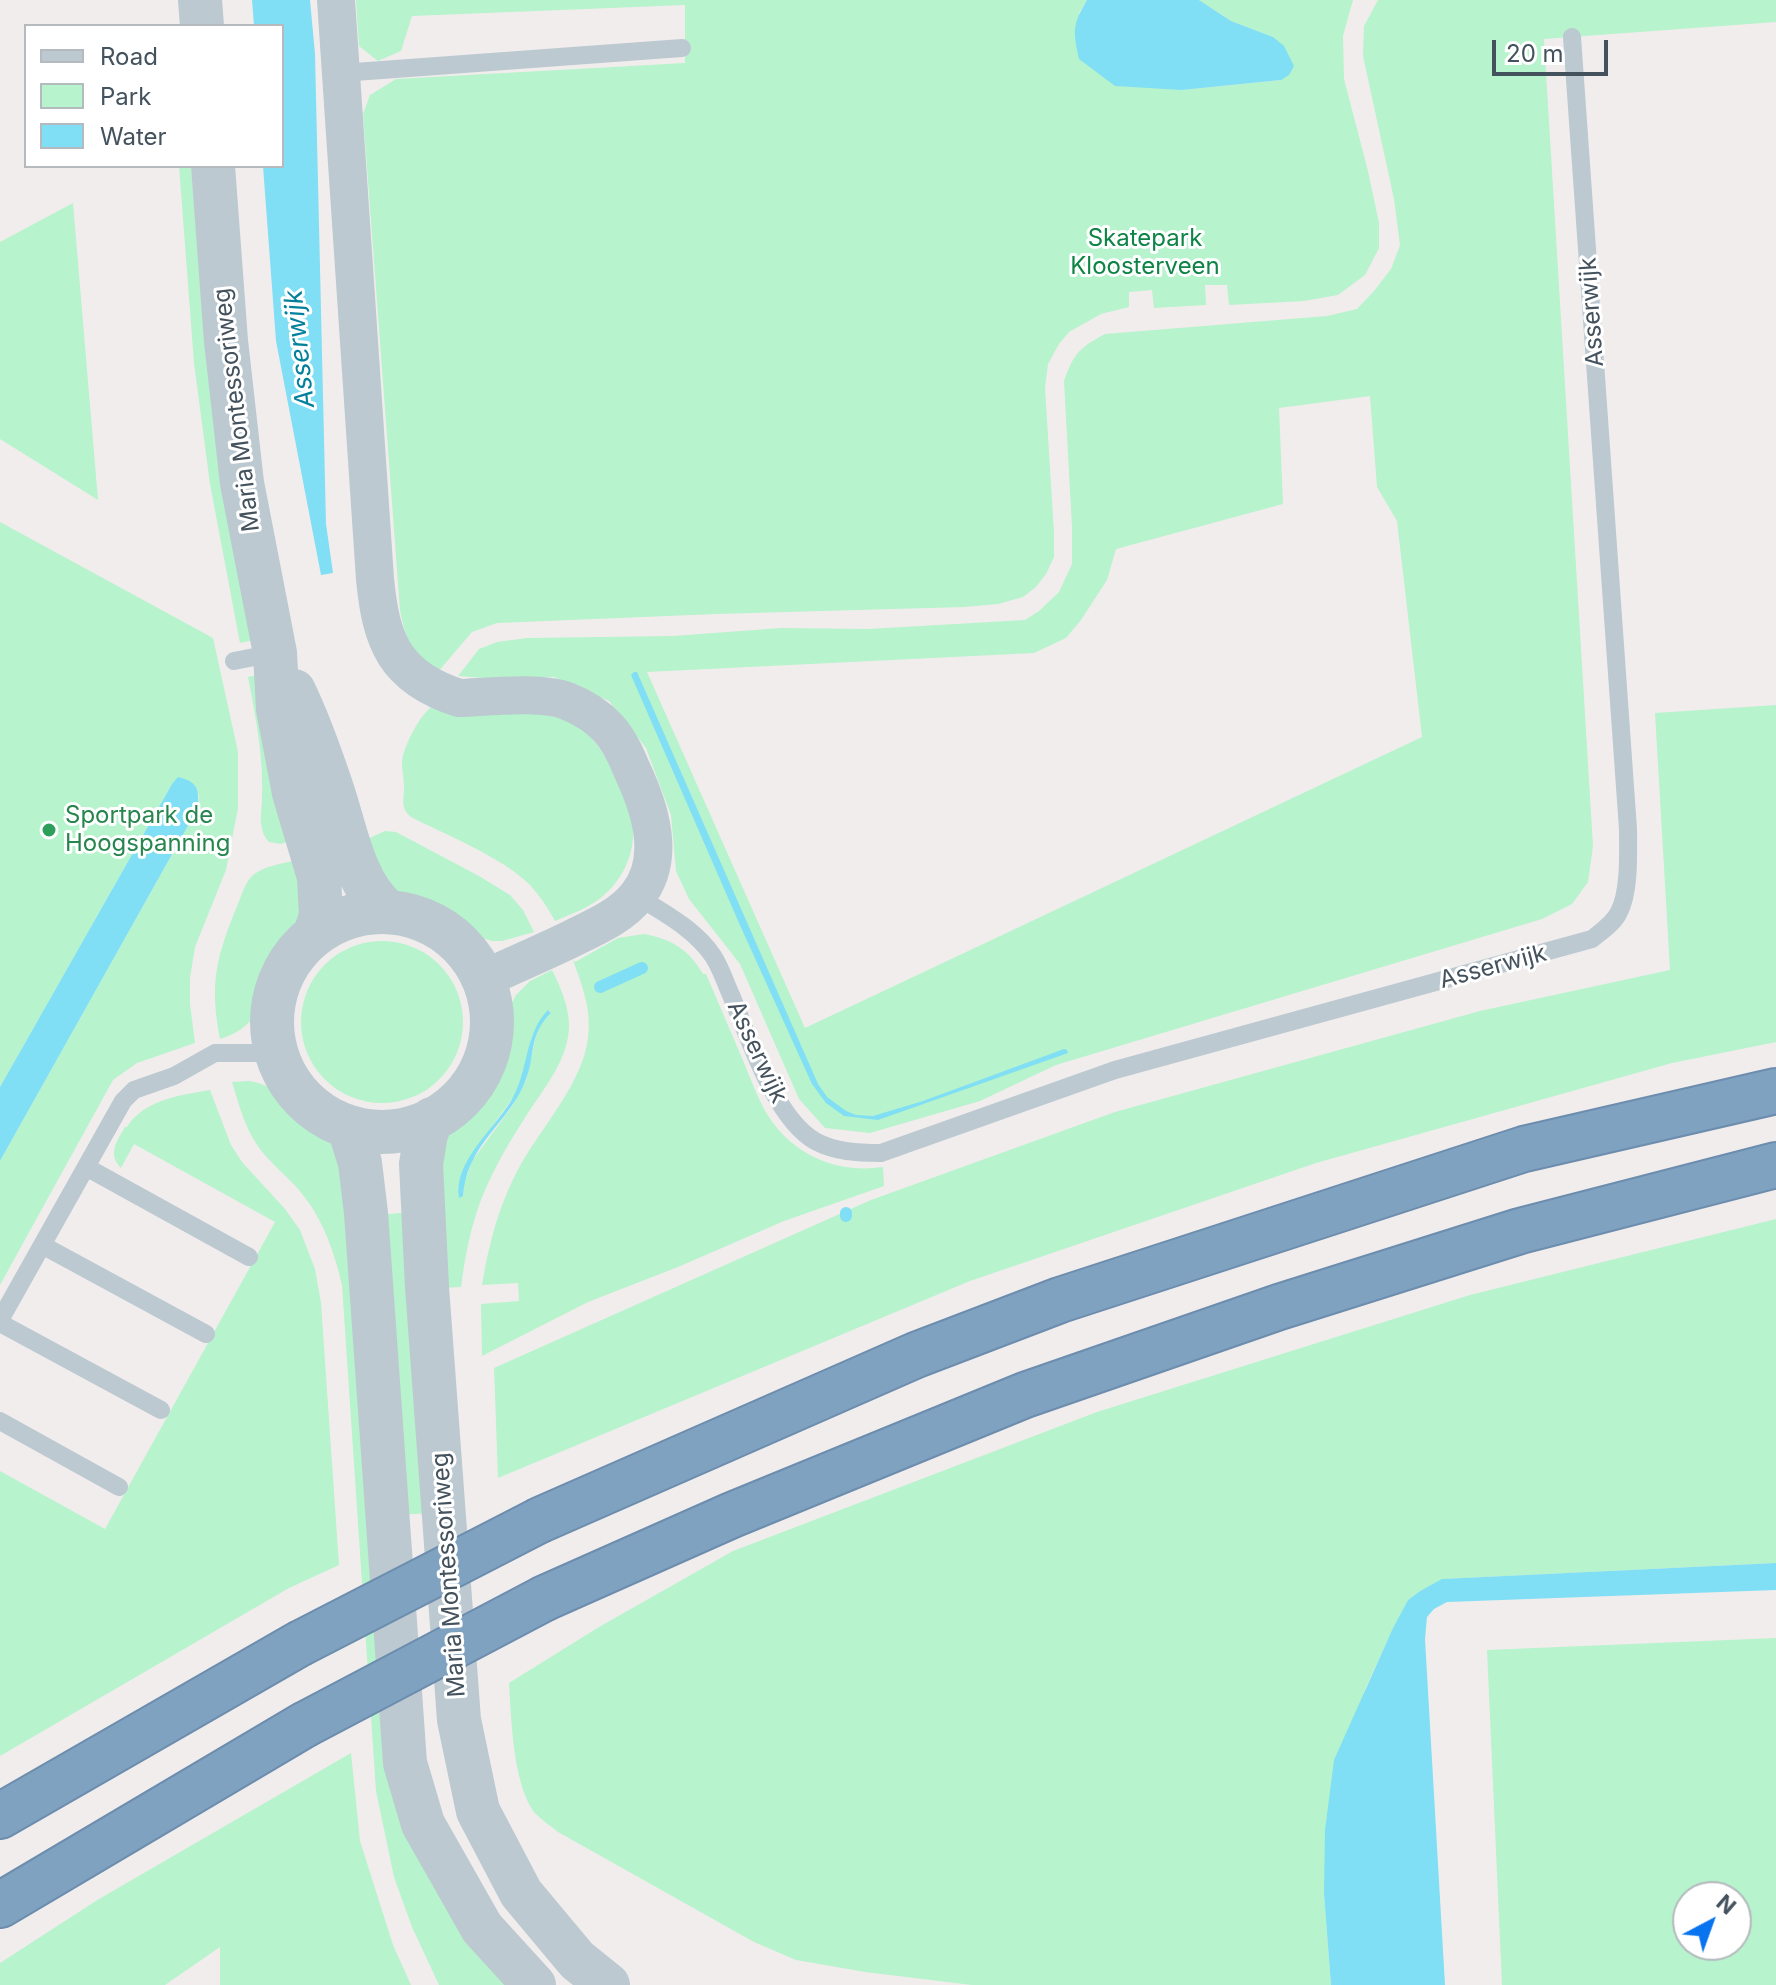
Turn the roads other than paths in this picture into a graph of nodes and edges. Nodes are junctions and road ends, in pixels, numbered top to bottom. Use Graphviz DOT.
graph roads {
  1 [pos="200,0"];
  2 [pos="336,0"];
  3 [pos="202,24"];
  4 [pos="1572,37"];
  5 [pos="682,48"];
  6 [pos="341,73"];
  7 [pos="213,168"];
  8 [pos="255,657"];
  9 [pos="637,896"];
  10 [pos="387,911"];
  11 [pos="315,934"];
  12 [pos="483,979"];
  13 [pos="276,1051"];
  14 [pos="1776,1091"];
  15 [pos="432,1119"];
  16 [pos="349,1127"];
  17 [pos="1776,1165"];
  18 [pos="86,1167"];
  19 [pos="42,1245"];
  20 [pos="249,1257"];
  21 [pos="0,1322"];
  22 [pos="206,1334"];
  23 [pos="161,1410"];
  24 [pos="0,1421"];
  25 [pos="119,1487"];
  26 [pos="0,1816"];
  27 [pos="0,1905"];
  28 [pos="534,1985"];
  29 [pos="608,1985"];
  1 -- 3 [label="street"];
  2 -- 6 [label="street"];
  4 -- 9 [label="lane, Asserwijk"];
  5 -- 6 [label="lane"];
  6 -- 9 [label="street"];
  7 -- 8 [label="street, Maria Montessoriweg"];
  8 -- 10 [label="street, Maria Montessoriweg"];
  8 -- 11 [label="street, Maria Montessoriweg"];
  9 -- 12 [label="street"];
  10 -- 11 [label="street"];
  10 -- 12 [label="street"];
  11 -- 13 [label="street"];
  12 -- 15 [label="street"];
  13 -- 16 [label="street"];
  13 -- 18 [label="lane"];
  14 -- 26 [label="highway, bridge"];
  15 -- 16 [label="street"];
  15 -- 29 [label="street, Maria Montessoriweg"];
  16 -- 28 [label="street"];
  17 -- 27 [label="highway, bridge"];
  18 -- 19 [label="lane"];
  18 -- 20 [label="lane"];
  19 -- 21 [label="lane"];
  19 -- 22 [label="lane"];
  21 -- 23 [label="lane"];
  24 -- 25 [label="lane"];
}
